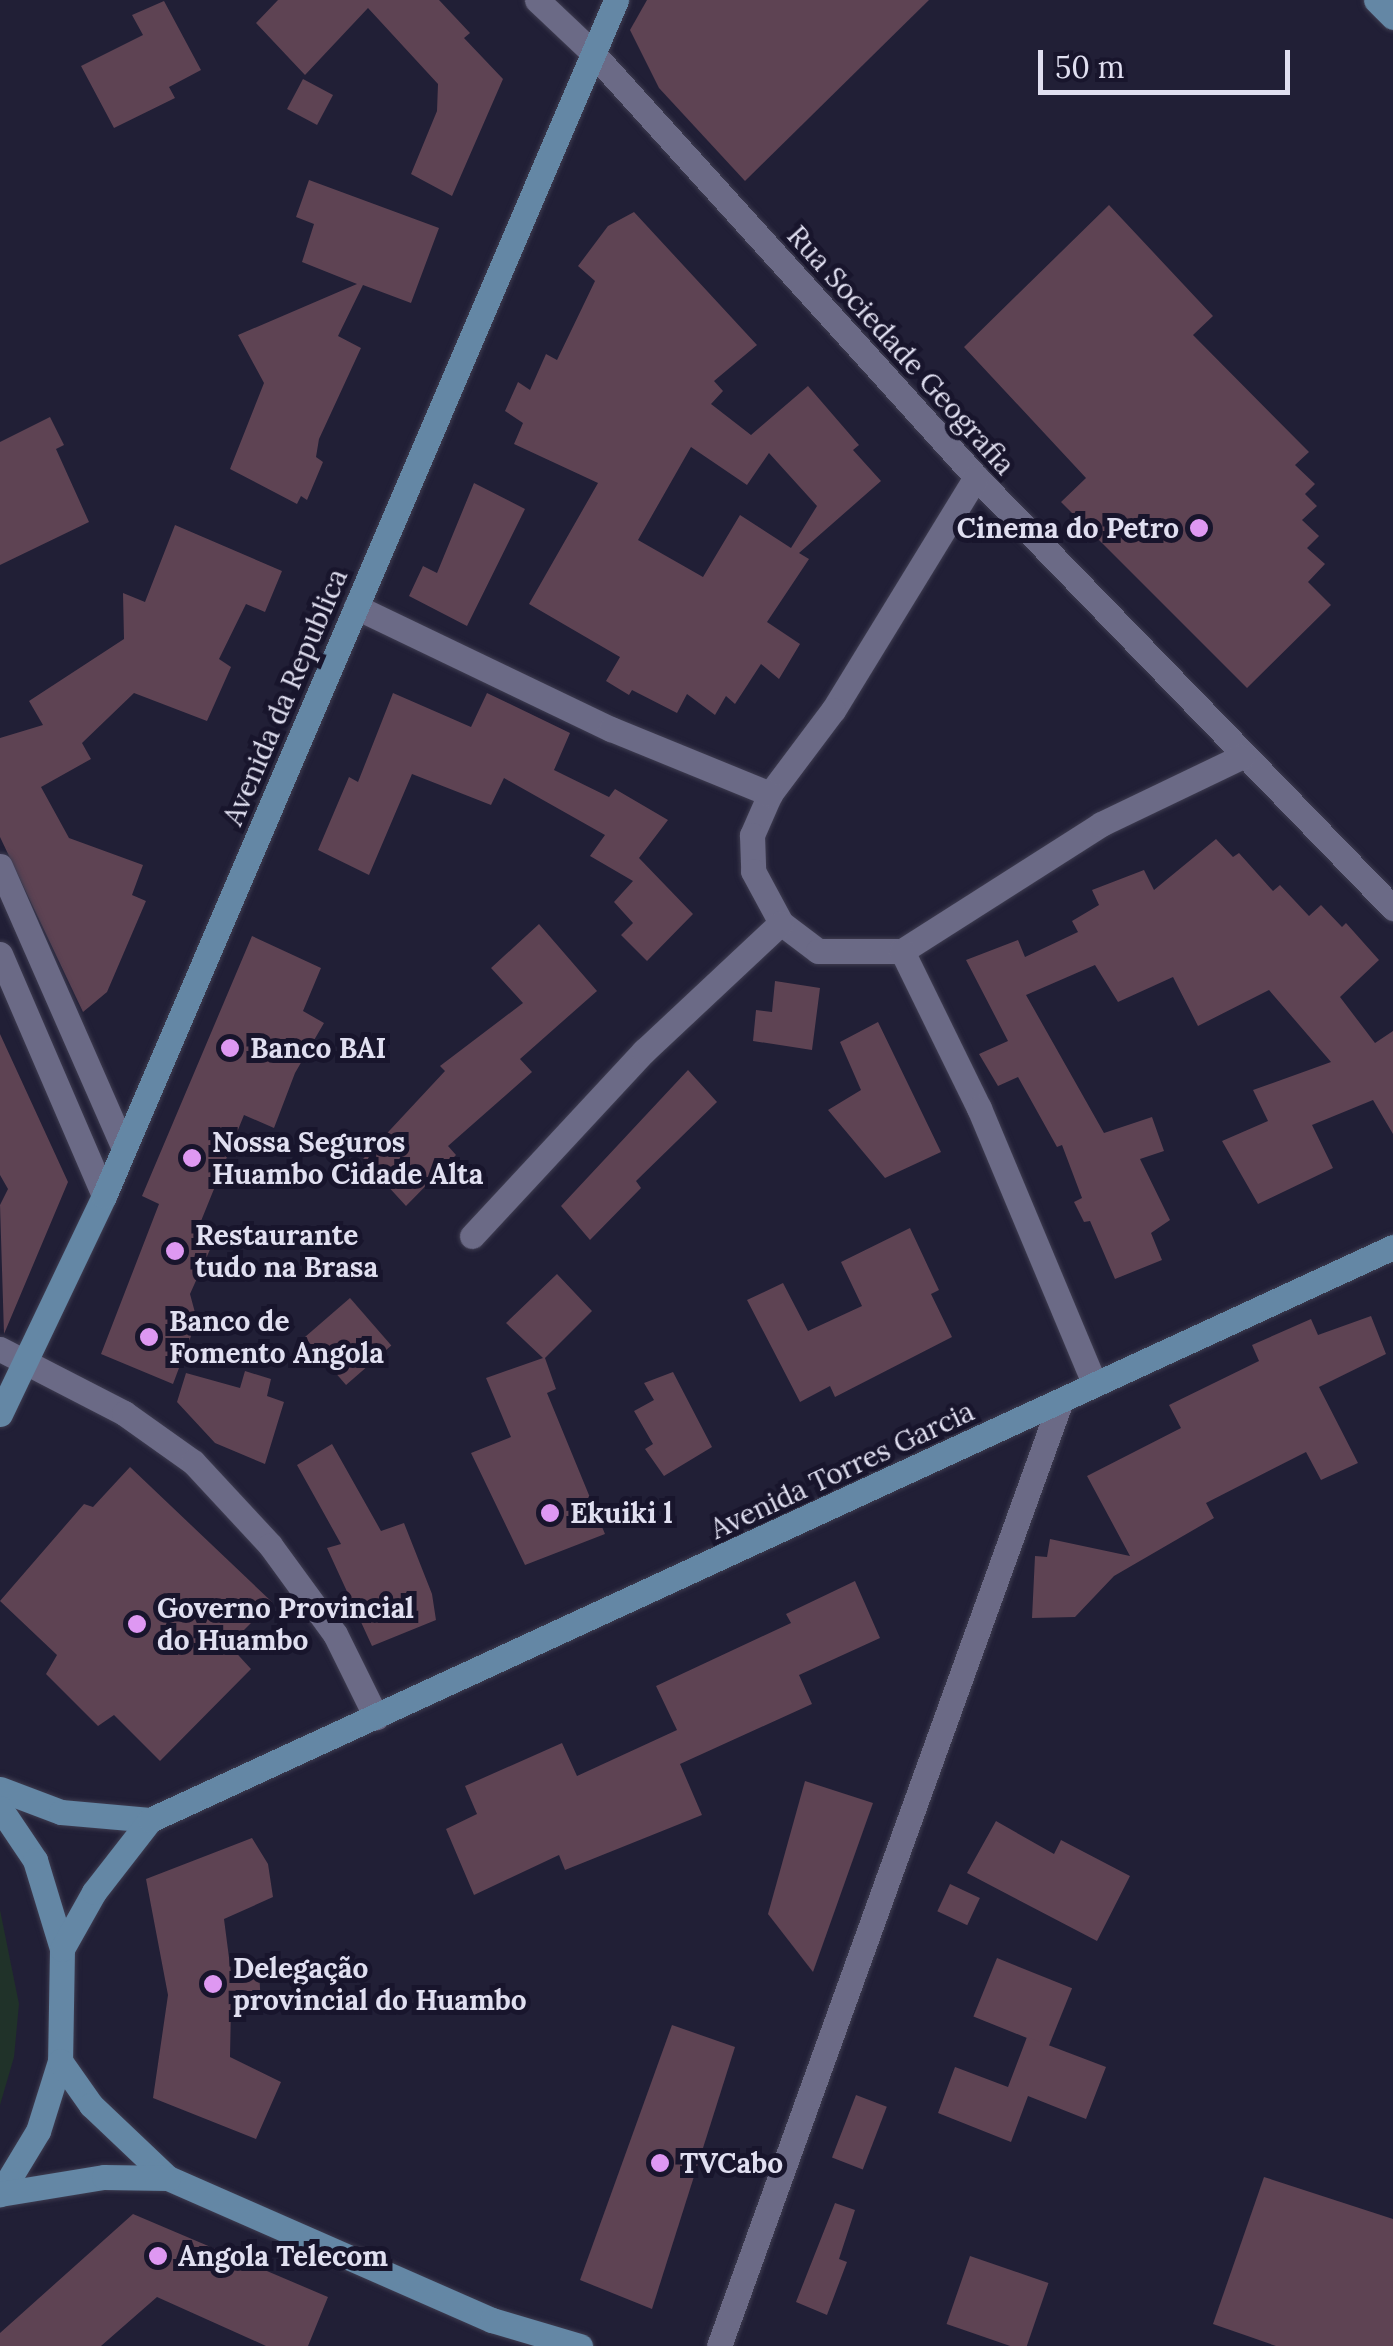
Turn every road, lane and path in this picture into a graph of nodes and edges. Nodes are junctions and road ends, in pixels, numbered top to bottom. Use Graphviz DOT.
graph roads {
  1 [pos="536,0"];
  2 [pos="616,0"];
  3 [pos="1376,0"];
  4 [pos="1393,17"];
  5 [pos="592,52"];
  6 [pos="976,478"];
  7 [pos="356,607"];
  8 [pos="1243,756"];
  9 [pos="770,794"];
  10 [pos="0,866"];
  11 [pos="1393,908"];
  12 [pos="781,923"];
  13 [pos="902,951"];
  14 [pos="0,954"];
  15 [pos="124,1146"];
  16 [pos="104,1196"];
  17 [pos="472,1236"];
  18 [pos="1393,1247"];
  19 [pos="12,1353"];
  20 [pos="1094,1384"];
  21 [pos="1060,1404"];
  22 [pos="0,1414"];
  23 [pos="376,1717"];
  24 [pos="0,1788"];
  25 [pos="0,1808"];
  26 [pos="150,1820"];
  27 [pos="62,1950"];
  28 [pos="60,2061"];
  29 [pos="168,2178"];
  30 [pos="0,2194"];
  31 [pos="580,2346"];
  32 [pos="719,2346"];
  1 -- 5 [label="street, Rua Sociedade Geografia"];
  2 -- 5 [label="main road, Avenida da Republica"];
  3 -- 4 [label="main road"];
  5 -- 6 [label="street, Rua Sociedade Geografia"];
  5 -- 7 [label="main road, Avenida da Republica"];
  6 -- 8 [label="street, Rua Sociedade Geografia"];
  6 -- 9 [label="street"];
  7 -- 9 [label="street"];
  7 -- 15 [label="main road, Avenida da Republica"];
  8 -- 11 [label="street, Rua Sociedade Geografia"];
  8 -- 13 [label="street"];
  9 -- 12 [label="street"];
  10 -- 15 [label="street"];
  12 -- 13 [label="street"];
  12 -- 17 [label="street"];
  13 -- 20 [label="street"];
  14 -- 16 [label="street"];
  15 -- 16 [label="main road, Avenida da Republica"];
  16 -- 19 [label="main road, Avenida da Republica"];
  18 -- 20 [label="main road, Avenida Torres Garcia"];
  19 -- 22 [label="main road, Avenida da Republica"];
  19 -- 23 [label="street"];
  20 -- 21 [label="main road, Avenida Torres Garcia"];
  21 -- 23 [label="main road, Avenida Torres Garcia"];
  21 -- 32 [label="street"];
  23 -- 26 [label="main road, Avenida Torres Garcia"];
  24 -- 26 [label="main road"];
  25 -- 27 [label="main road"];
  26 -- 27 [label="main road"];
  27 -- 28 [label="main road"];
  28 -- 29 [label="main road"];
  28 -- 30 [label="main road"];
  29 -- 30 [label="main road"];
  29 -- 31 [label="main road"];
}
